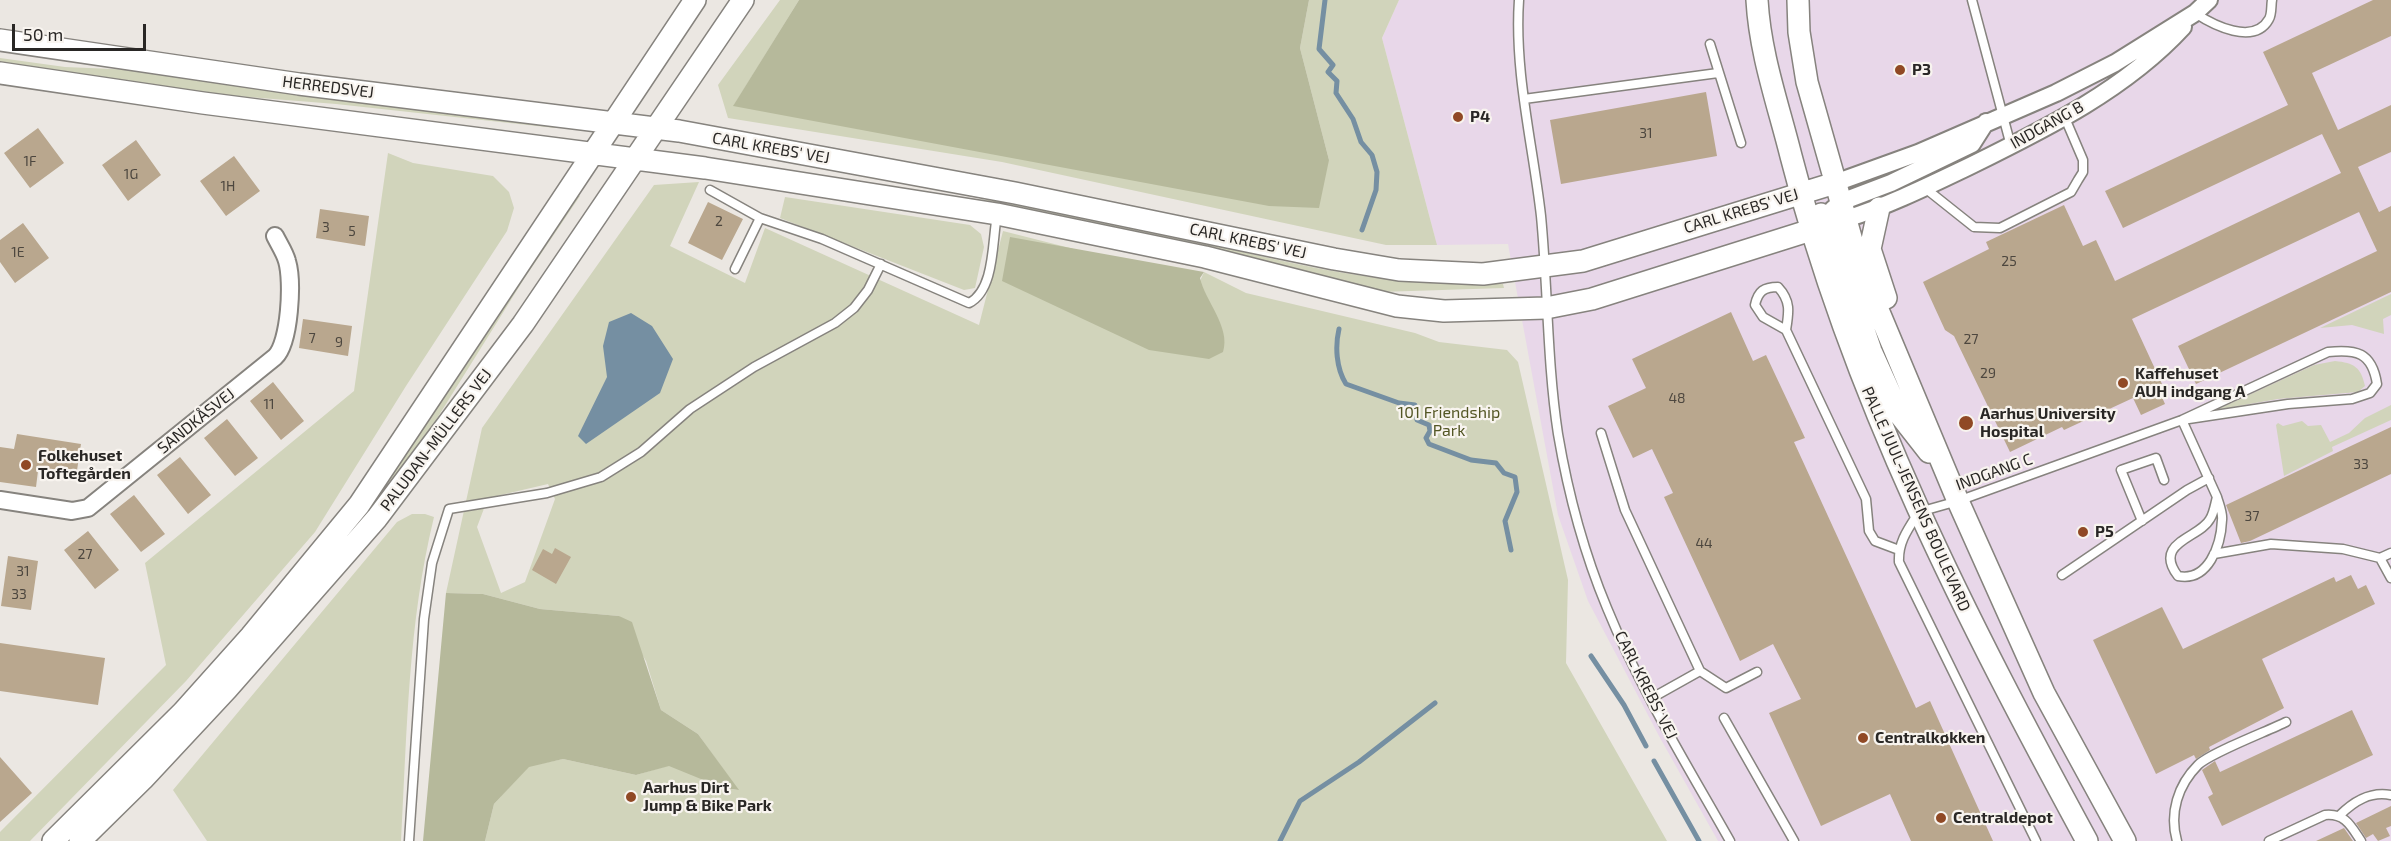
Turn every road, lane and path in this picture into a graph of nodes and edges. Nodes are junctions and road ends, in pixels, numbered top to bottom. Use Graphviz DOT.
graph roads {
  1 [pos="695,0"];
  2 [pos="743,0"];
  3 [pos="1519,0"];
  4 [pos="1757,0"];
  5 [pos="1798,0"];
  6 [pos="1972,0"];
  7 [pos="2209,0"];
  8 [pos="2272,0"];
  9 [pos="2195,13"];
  10 [pos="0,40"];
  11 [pos="1710,44"];
  12 [pos="0,73"];
  13 [pos="1718,73"];
  14 [pos="1524,99"];
  15 [pos="2003,114"];
  16 [pos="2065,118"];
  17 [pos="614,122"];
  18 [pos="656,128"];
  19 [pos="1741,143"];
  20 [pos="2011,146"];
  21 [pos="592,154"];
  22 [pos="634,160"];
  23 [pos="1925,188"];
  24 [pos="710,190"];
  25 [pos="1800,192"];
  26 [pos="1880,208"];
  27 [pos="1831,213"];
  28 [pos="997,214"];
  29 [pos="760,218"];
  30 [pos="275,236"];
  31 [pos="881,264"];
  32 [pos="1544,266"];
  33 [pos="735,269"];
  34 [pos="1546,308"];
  35 [pos="1786,330"];
  36 [pos="1909,386"];
  37 [pos="2182,420"];
  38 [pos="1601,433"];
  39 [pos="1947,475"];
  40 [pos="2209,478"];
  41 [pos="2164,480"];
  42 [pos="2217,496"];
  43 [pos="0,500"];
  44 [pos="1958,501"];
  45 [pos="1918,512"];
  46 [pos="2142,521"];
  47 [pos="1899,550"];
  48 [pos="2391,553"];
  49 [pos="2214,554"];
  50 [pos="2380,558"];
  51 [pos="2062,575"];
  52 [pos="2391,578"];
  53 [pos="1700,671"];
  54 [pos="1757,672"];
  55 [pos="1650,699"];
  56 [pos="1724,718"];
  57 [pos="2286,722"];
  58 [pos="2391,795"];
  59 [pos="2340,815"];
  60 [pos="53,841"];
  61 [pos="80,841"];
  62 [pos="409,841"];
  63 [pos="1730,841"];
  64 [pos="1794,841"];
  65 [pos="2036,841"];
  66 [pos="2087,841"];
  67 [pos="2125,841"];
  68 [pos="2177,841"];
  69 [pos="2269,841"];
  70 [pos="2361,841"];
  1 -- 17 [label="street, PALUDAN-MÜLLERS VEJ"];
  2 -- 18 [label="street, PALUDAN-MÜLLERS VEJ"];
  3 -- 14 [label="lane"];
  4 -- 25 [label="street, PALLE JUUL-JENSENS BOULEVARD"];
  5 -- 27 [label="street, PALLE JUUL-JENSENS BOULEVARD"];
  6 -- 15 [label="lane"];
  7 -- 9 [label="street"];
  8 -- 9 [label="lane"];
  9 -- 15 [label="street"];
  9 -- 16 [label="street, INDGANG B"];
  10 -- 17 [label="street, HERREDSVEJ"];
  11 -- 13 [label="lane"];
  12 -- 21 [label="street, HERREDSVEJ"];
  13 -- 14 [label="lane"];
  13 -- 19 [label="lane"];
  14 -- 32 [label="lane"];
  15 -- 20 [label="lane"];
  15 -- 27 [label="street"];
  16 -- 20 [label="street, INDGANG B"];
  16 -- 23 [label="lane"];
  17 -- 18 [label="street, HERREDSVEJ"];
  17 -- 21 [label="street, PALUDAN-MÜLLERS VEJ"];
  18 -- 22 [label="street, PALUDAN-MÜLLERS VEJ"];
  18 -- 32 [label="street, CARL KREBS' VEJ"];
  20 -- 23 [label="street, INDGANG B"];
  21 -- 22 [label="street, CARL KREBS' VEJ"];
  21 -- 60 [label="street, PALUDAN-MÜLLERS VEJ"];
  22 -- 28 [label="street, CARL KREBS' VEJ"];
  22 -- 61 [label="street, PALUDAN-MÜLLERS VEJ"];
  23 -- 26 [label="street, INDGANG B"];
  24 -- 29 [label="lane"];
  25 -- 27 [label="street, PALLE JUUL-JENSENS BOULEVARD"];
  25 -- 27 [label="street, CARL KREBS' VEJ"];
  25 -- 32 [label="street, CARL KREBS' VEJ"];
  26 -- 27 [label="street, INDGANG B"];
  26 -- 36 [label="street"];
  27 -- 34 [label="street, CARL KREBS' VEJ"];
  27 -- 36 [label="street, PALLE JUUL-JENSENS BOULEVARD"];
  27 -- 39 [label="street"];
  27 -- 45 [label="street, PALLE JUUL-JENSENS BOULEVARD"];
  28 -- 31 [label="lane"];
  28 -- 34 [label="street, CARL KREBS' VEJ"];
  29 -- 31 [label="lane"];
  29 -- 33 [label="lane"];
  30 -- 43 [label="street, SANDKÅSVEJ"];
  31 -- 62 [label="lane"];
  32 -- 34 [label="lane"];
  34 -- 55 [label="lane, CARL KREBS' VEJ"];
  35 -- 35 [label="lane"];
  35 -- 47 [label="lane"];
  36 -- 39 [label="street, PALLE JUUL-JENSENS BOULEVARD"];
  37 -- 37 [label="lane"];
  37 -- 40 [label="lane"];
  37 -- 44 [label="lane, INDGANG C"];
  38 -- 53 [label="lane"];
  39 -- 44 [label="street, PALLE JUUL-JENSENS BOULEVARD"];
  40 -- 42 [label="lane"];
  40 -- 46 [label="lane"];
  41 -- 46 [label="lane"];
  42 -- 49 [label="lane"];
  42 -- 49 [label="lane"];
  44 -- 45 [label="lane, INDGANG C"];
  44 -- 67 [label="street, PALLE JUUL-JENSENS BOULEVARD"];
  45 -- 47 [label="lane"];
  45 -- 66 [label="street, PALLE JUUL-JENSENS BOULEVARD"];
  46 -- 51 [label="lane"];
  47 -- 65 [label="lane"];
  48 -- 50 [label="lane"];
  49 -- 50 [label="lane"];
  50 -- 52 [label="lane"];
  53 -- 54 [label="lane"];
  53 -- 55 [label="lane"];
  55 -- 63 [label="lane, CARL KREBS' VEJ"];
  56 -- 64 [label="lane"];
  57 -- 68 [label="lane"];
  58 -- 59 [label="lane"];
  59 -- 69 [label="lane"];
  59 -- 70 [label="lane"];
}
